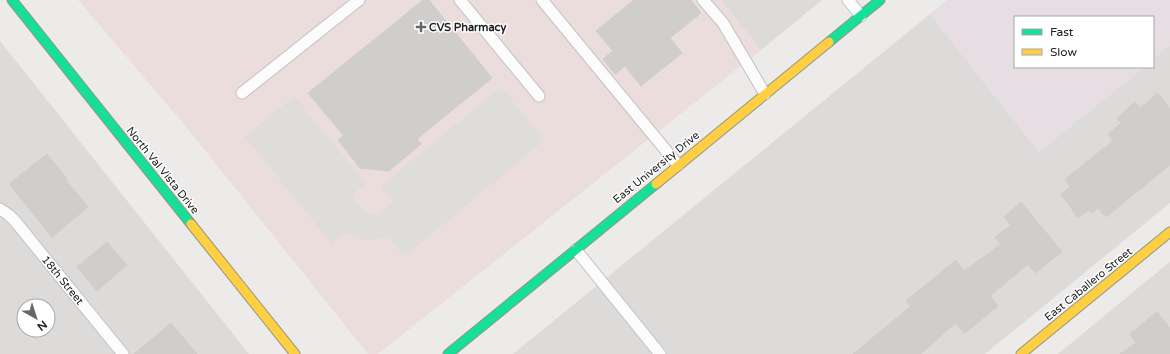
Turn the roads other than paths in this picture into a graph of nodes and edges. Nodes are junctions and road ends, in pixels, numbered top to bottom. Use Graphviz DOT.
graph roads {
  1 [pos="12,0"];
  2 [pos="359,0"];
  3 [pos="460,0"];
  4 [pos="542,0"];
  5 [pos="703,0"];
  6 [pos="848,0"];
  7 [pos="880,0"];
  8 [pos="861,16"];
  9 [pos="242,94"];
  10 [pos="765,94"];
  11 [pos="539,96"];
  12 [pos="678,165"];
  13 [pos="0,209"];
  14 [pos="1170,232"];
  15 [pos="576,250"];
  16 [pos="123,354"];
  17 [pos="295,354"];
  18 [pos="448,354"];
  19 [pos="660,354"];
  20 [pos="1022,354"];
  1 -- 17 [label="main road, North Val Vista Drive"];
  2 -- 9 [label="lane"];
  3 -- 11 [label="lane"];
  4 -- 12 [label="lane"];
  5 -- 10 [label="lane"];
  6 -- 8 [label="lane"];
  7 -- 8 [label="main road, East University Drive"];
  8 -- 10 [label="main road, East University Drive"];
  10 -- 12 [label="main road, East University Drive"];
  12 -- 15 [label="main road, East University Drive"];
  13 -- 16 [label="lane, 18th Street"];
  14 -- 20 [label="main road, East Caballero Street"];
  15 -- 18 [label="main road, East University Drive"];
  15 -- 19 [label="lane"];
}
